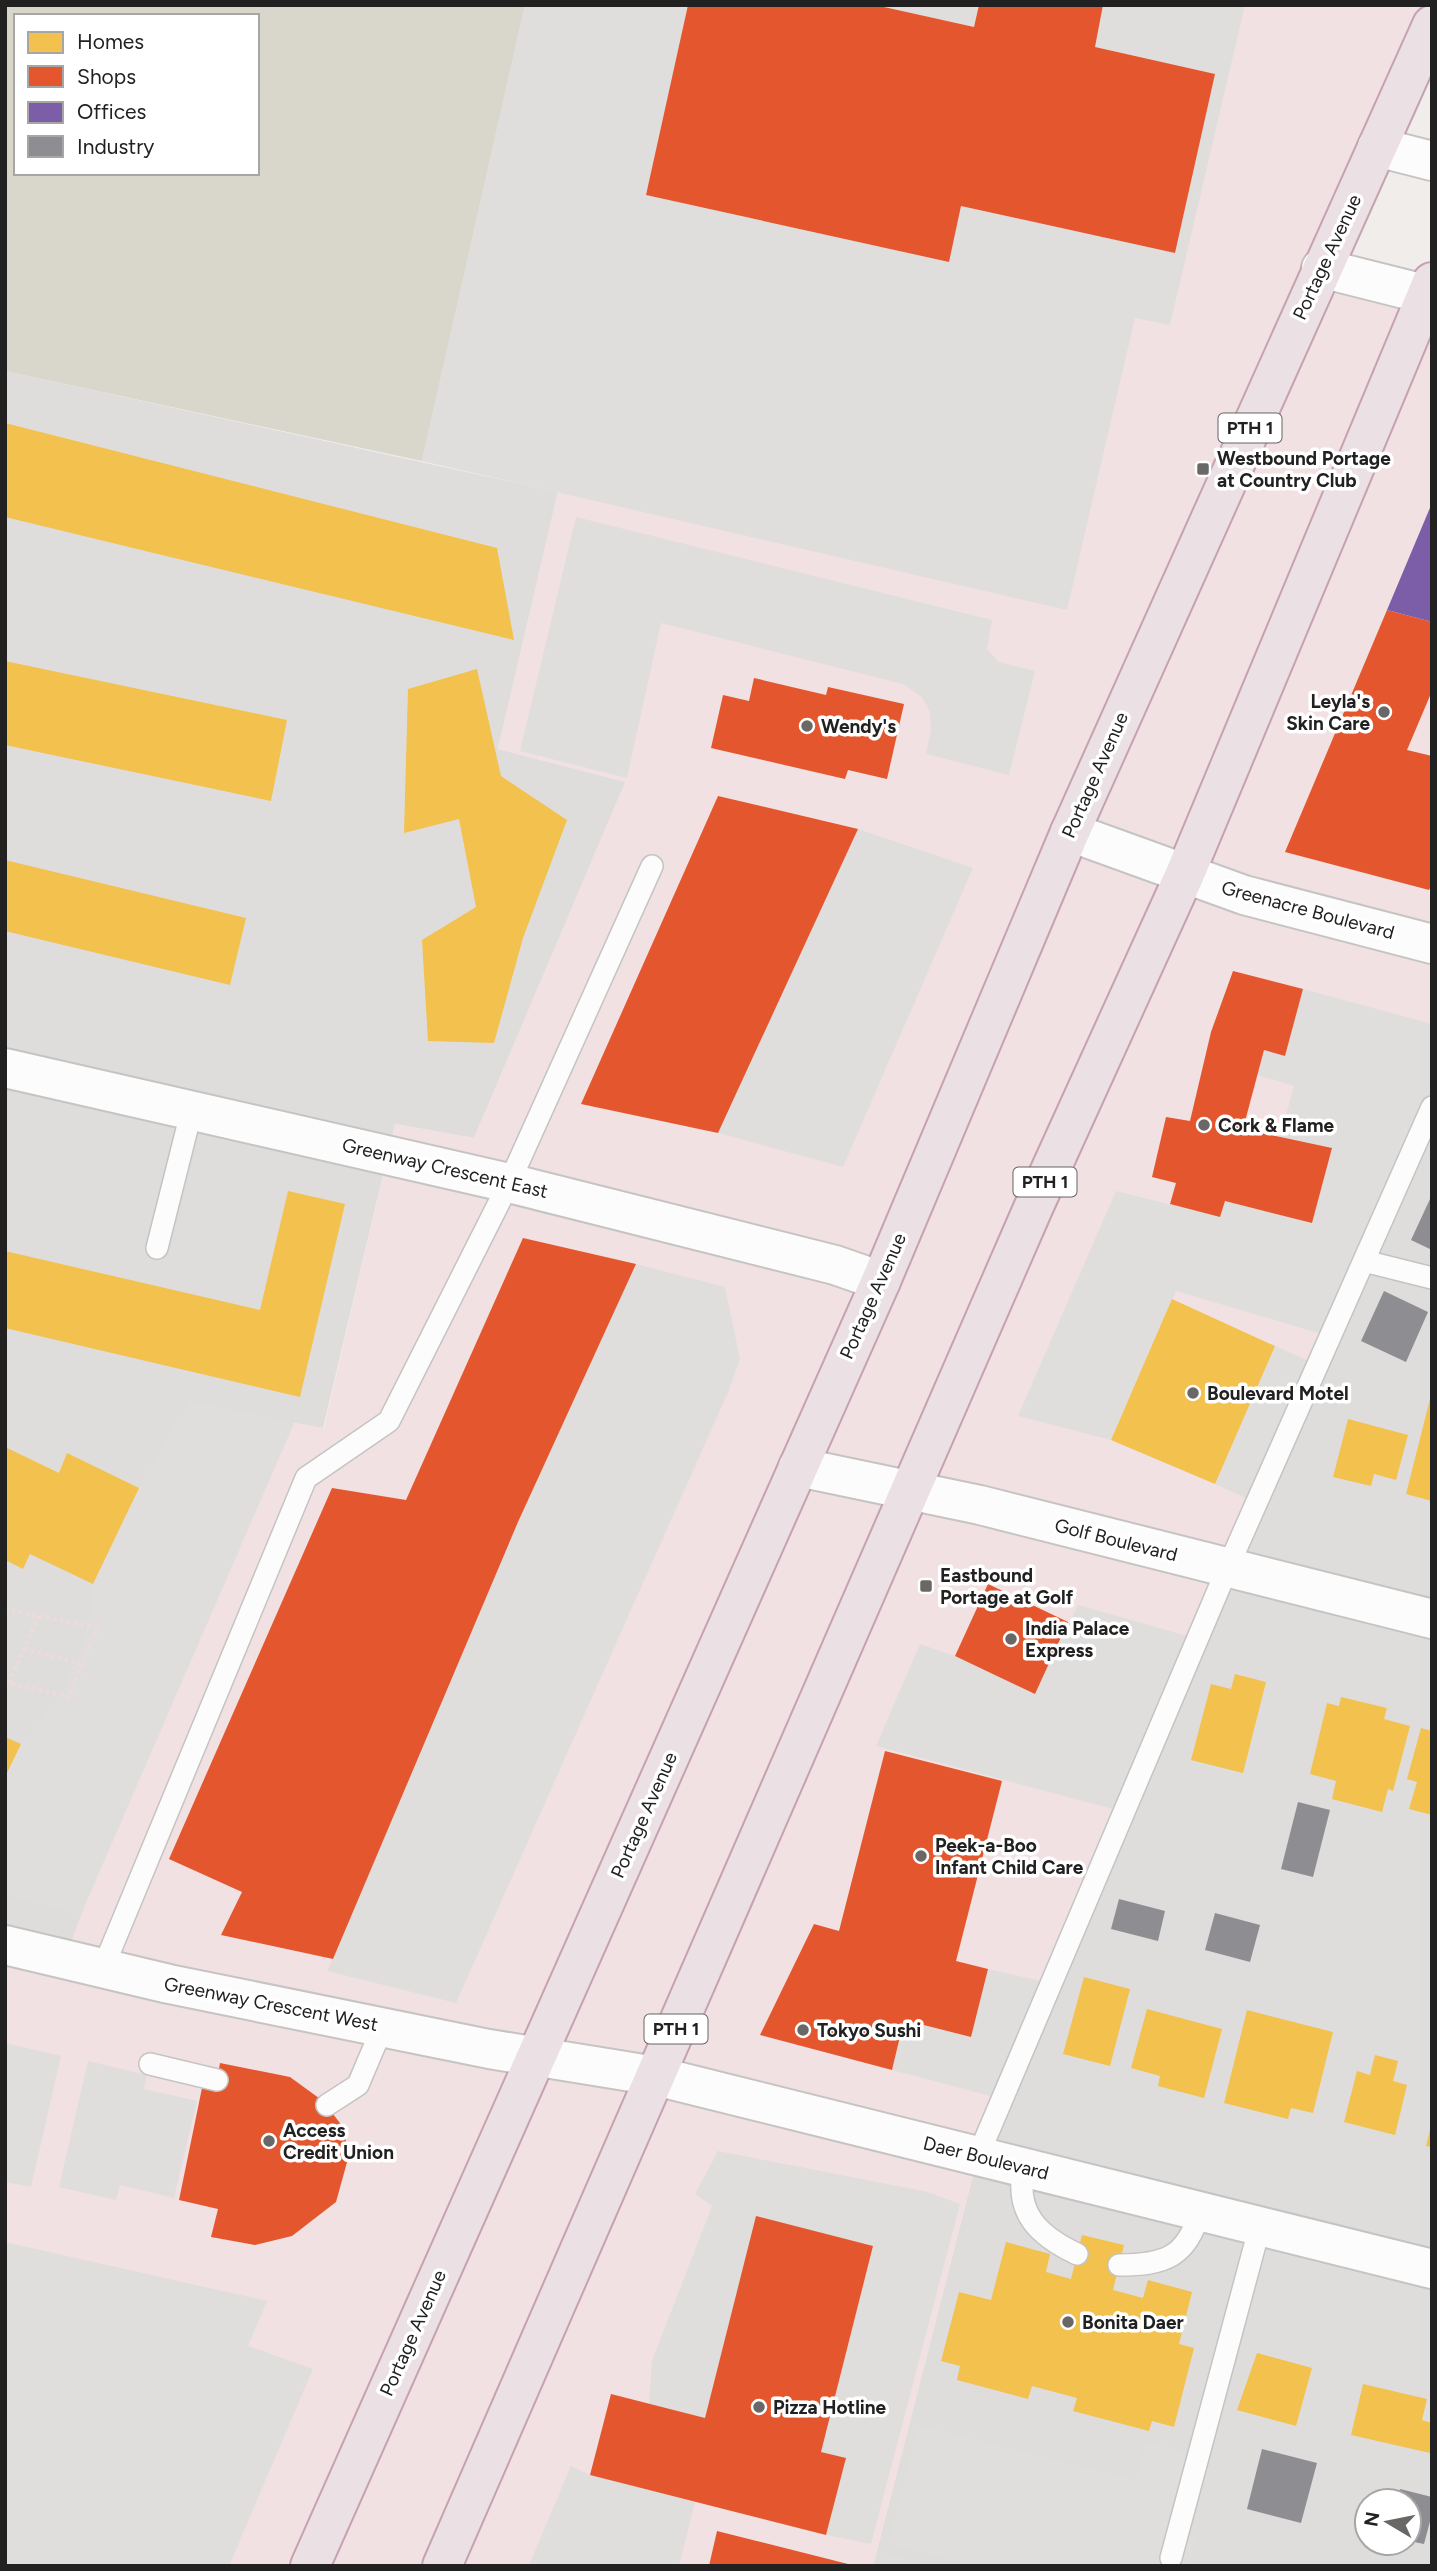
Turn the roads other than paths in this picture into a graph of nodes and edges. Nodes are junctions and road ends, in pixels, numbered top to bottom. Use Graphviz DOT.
graph roads {
  1 [pos="1432,25"];
  2 [pos="1377,147"];
  3 [pos="1432,161"];
  4 [pos="1321,268"];
  5 [pos="1430,291"];
  6 [pos="1070,832"];
  7 [pos="652,866"];
  8 [pos="1185,874"];
  9 [pos="1432,944"];
  10 [pos="5,1068"];
  11 [pos="1432,1107"];
  12 [pos="192,1109"];
  13 [pos="509,1183"];
  14 [pos="157,1248"];
  15 [pos="1364,1261"];
  16 [pos="1432,1278"];
  17 [pos="881,1281"];
  18 [pos="798,1467"];
  19 [pos="909,1492"];
  20 [pos="1228,1567"];
  21 [pos="1432,1619"];
  22 [pos="5,1945"];
  23 [pos="103,1968"];
  24 [pos="383,2026"];
  25 [pos="538,2056"];
  26 [pos="150,2064"];
  27 [pos="656,2076"];
  28 [pos="218,2080"];
  29 [pos="327,2105"];
  30 [pos="978,2156"];
  31 [pos="1024,2168"];
  32 [pos="1200,2211"];
  33 [pos="1260,2226"];
  34 [pos="1077,2254"];
  35 [pos="1119,2265"];
  36 [pos="1432,2269"];
  37 [pos="1171,2558"];
  38 [pos="310,2566"];
  39 [pos="442,2566"];
  1 -- 2 [label="highway, Portage Avenue / PTH 1"];
  2 -- 3 [label="street"];
  2 -- 4 [label="highway, Portage Avenue / PTH 1"];
  4 -- 5 [label="street"];
  4 -- 6 [label="highway, Portage Avenue / PTH 1"];
  5 -- 8 [label="highway, PTH 1"];
  6 -- 8 [label="street, Greenacre Boulevard"];
  6 -- 17 [label="highway, Portage Avenue / PTH 1"];
  7 -- 13 [label="lane"];
  8 -- 9 [label="street, Greenacre Boulevard"];
  8 -- 19 [label="highway, PTH 1"];
  10 -- 12 [label="street, Greenway Crescent East"];
  11 -- 15 [label="lane"];
  12 -- 13 [label="street, Greenway Crescent East"];
  12 -- 14 [label="lane"];
  13 -- 17 [label="street, Greenway Crescent East"];
  13 -- 23 [label="lane"];
  15 -- 16 [label="lane"];
  15 -- 20 [label="lane"];
  17 -- 18 [label="highway, Portage Avenue / PTH 1"];
  18 -- 19 [label="street, Golf Boulevard"];
  18 -- 25 [label="highway, Portage Avenue / PTH 1"];
  19 -- 20 [label="street, Golf Boulevard"];
  19 -- 27 [label="highway, PTH 1"];
  20 -- 21 [label="street, Golf Boulevard"];
  20 -- 30 [label="lane"];
  22 -- 23 [label="street, Greenway Crescent West"];
  23 -- 24 [label="street, Greenway Crescent West"];
  24 -- 25 [label="street, Greenway Crescent West"];
  24 -- 29 [label="lane"];
  25 -- 27 [label="street, Daer Boulevard"];
  25 -- 38 [label="highway, Portage Avenue / PTH 1"];
  26 -- 28 [label="lane"];
  27 -- 30 [label="street, Daer Boulevard"];
  27 -- 39 [label="highway, PTH 1"];
  30 -- 31 [label="street, Daer Boulevard"];
  31 -- 32 [label="street, Daer Boulevard"];
  31 -- 34 [label="lane"];
  32 -- 33 [label="street, Daer Boulevard"];
  32 -- 35 [label="lane"];
  33 -- 36 [label="street, Daer Boulevard"];
  33 -- 37 [label="lane"];
}
